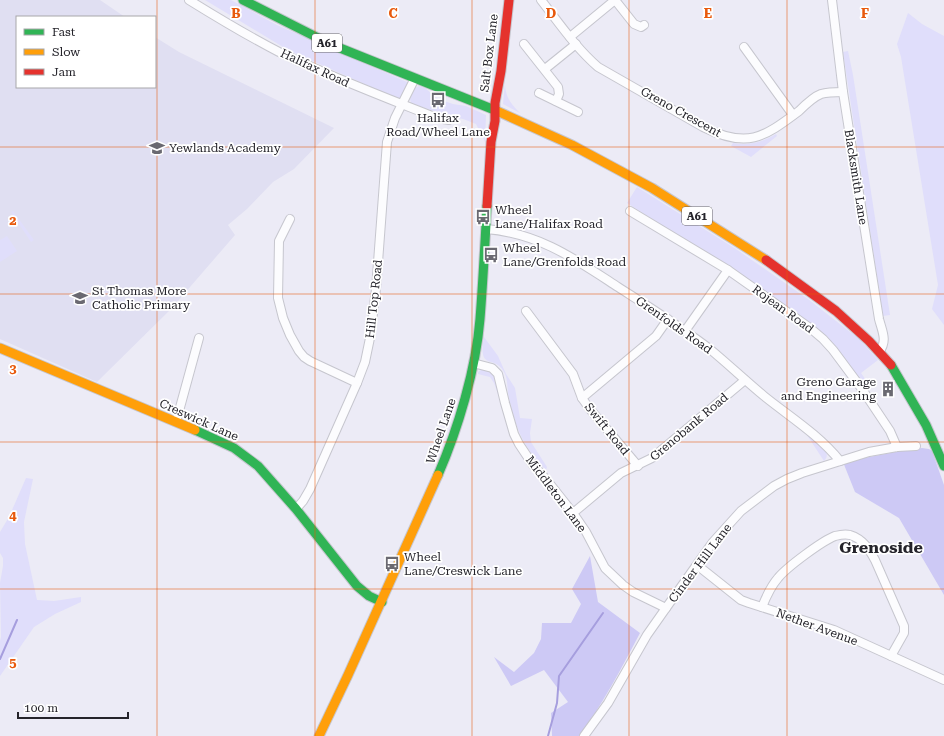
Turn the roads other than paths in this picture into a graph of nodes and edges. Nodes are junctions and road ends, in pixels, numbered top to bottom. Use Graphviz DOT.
graph roads {
  1 [pos="189,0"];
  2 [pos="243,0"];
  3 [pos="509,0"];
  4 [pos="540,0"];
  5 [pos="615,0"];
  6 [pos="832,0"];
  7 [pos="644,25"];
  8 [pos="570,37"];
  9 [pos="524,44"];
  10 [pos="576,44"];
  11 [pos="744,47"];
  12 [pos="545,69"];
  13 [pos="415,78"];
  14 [pos="843,92"];
  15 [pos="539,93"];
  16 [pos="556,101"];
  17 [pos="402,104"];
  18 [pos="494,110"];
  19 [pos="578,112"];
  20 [pos="793,115"];
  21 [pos="449,120"];
  22 [pos="630,211"];
  23 [pos="290,219"];
  24 [pos="486,229"];
  25 [pos="728,270"];
  26 [pos="526,311"];
  27 [pos="668,319"];
  28 [pos="685,331"];
  29 [pos="199,338"];
  30 [pos="0,348"];
  31 [pos="879,352"];
  32 [pos="473,363"];
  33 [pos="746,380"];
  34 [pos="357,383"];
  35 [pos="582,398"];
  36 [pos="176,422"];
  37 [pos="939,442"];
  38 [pos="916,446"];
  39 [pos="897,447"];
  40 [pos="840,460"];
  41 [pos="638,466"];
  42 [pos="944,466"];
  43 [pos="296,509"];
  44 [pos="573,513"];
  45 [pos="696,565"];
  46 [pos="382,602"];
  47 [pos="762,607"];
  48 [pos="666,608"];
  49 [pos="892,656"];
  50 [pos="944,680"];
  51 [pos="319,736"];
  52 [pos="584,736"];
  1 -- 17 [label="street, Halifax Road"];
  2 -- 13 [label="main road, A61"];
  3 -- 18 [label="main road, Salt Box Lane"];
  4 -- 8 [label="street, Greno Crescent"];
  5 -- 7 [label="street"];
  5 -- 8 [label="street"];
  6 -- 14 [label="street, Blacksmith Lane"];
  8 -- 10 [label="street, Greno Crescent"];
  9 -- 12 [label="street"];
  10 -- 12 [label="street"];
  10 -- 20 [label="street, Greno Crescent"];
  11 -- 20 [label="street"];
  12 -- 16 [label="street"];
  13 -- 17 [label="street, Hill Top Road"];
  13 -- 18 [label="main road, A61"];
  14 -- 20 [label="street, Greno Crescent"];
  14 -- 31 [label="street, Blacksmith Lane"];
  15 -- 16 [label="street"];
  16 -- 19 [label="street"];
  17 -- 21 [label="street, Halifax Road"];
  17 -- 34 [label="street, Hill Top Road"];
  18 -- 24 [label="main road, Wheel Lane"];
  18 -- 31 [label="main road, A61"];
  22 -- 25 [label="street, Rojean Road"];
  23 -- 34 [label="street"];
  24 -- 27 [label="street, Grenfolds Road"];
  24 -- 32 [label="main road, Wheel Lane"];
  25 -- 28 [label="street"];
  25 -- 39 [label="street, Rojean Road"];
  26 -- 35 [label="street, Swift Road"];
  27 -- 28 [label="street, Grenfolds Road"];
  27 -- 35 [label="street"];
  28 -- 33 [label="street, Grenfolds Road"];
  29 -- 36 [label="street"];
  30 -- 36 [label="main road, Creswick Lane"];
  31 -- 37 [label="main road, A61"];
  32 -- 44 [label="street, Middleton Lane"];
  32 -- 46 [label="main road, Wheel Lane"];
  33 -- 40 [label="street, Grenfolds Road"];
  33 -- 41 [label="street, Grenobank Road"];
  34 -- 43 [label="street, Hill Top Road"];
  35 -- 41 [label="street, Swift Road"];
  36 -- 43 [label="main road, Creswick Lane"];
  37 -- 42 [label="main road, A61"];
  38 -- 39 [label="street, Cinder Hill Lane"];
  39 -- 40 [label="street, Cinder Hill Lane"];
  40 -- 45 [label="street, Cinder Hill Lane"];
  41 -- 44 [label="street, Grenobank Road"];
  43 -- 46 [label="main road, Creswick Lane"];
  44 -- 48 [label="street, Middleton Lane"];
  45 -- 47 [label="street, Nether Avenue"];
  45 -- 48 [label="street, Cinder Hill Lane"];
  46 -- 51 [label="main road, Wheel Lane"];
  47 -- 49 [label="street, Nether Avenue"];
  47 -- 49 [label="street"];
  48 -- 52 [label="street, Cinder Hill Lane"];
  49 -- 50 [label="street, Nether Avenue"];
}
